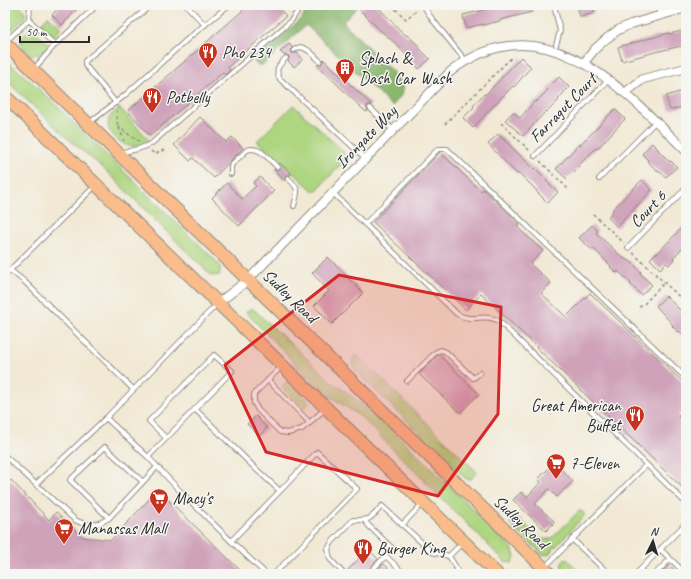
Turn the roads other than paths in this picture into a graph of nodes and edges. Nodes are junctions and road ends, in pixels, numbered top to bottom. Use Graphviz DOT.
graph roads {
  1 [pos="30,5"];
  2 [pos="96,5"];
  3 [pos="151,5"];
  4 [pos="186,5"];
  5 [pos="229,5"];
  6 [pos="298,5"];
  7 [pos="423,5"];
  8 [pos="554,5"];
  9 [pos="658,5"];
  10 [pos="686,8"];
  11 [pos="660,15"];
  12 [pos="29,20"];
  13 [pos="205,25"];
  14 [pos="5,42"];
  15 [pos="55,45"];
  16 [pos="556,45"];
  17 [pos="294,50"];
  18 [pos="286,58"];
  19 [pos="465,60"];
  20 [pos="586,60"];
  21 [pos="320,62"];
  22 [pos="686,68"];
  23 [pos="33,70"];
  24 [pos="610,78"];
  25 [pos="626,92"];
  26 [pos="5,96"];
  27 [pos="116,103"];
  28 [pos="370,108"];
  29 [pos="656,121"];
  30 [pos="88,124"];
  31 [pos="393,130"];
  32 [pos="686,151"];
  33 [pos="117,152"];
  34 [pos="535,156"];
  35 [pos="366,159"];
  36 [pos="277,167"];
  37 [pos="231,174"];
  38 [pos="288,178"];
  39 [pos="599,180"];
  40 [pos="96,184"];
  41 [pos="686,188"];
  42 [pos="333,193"];
  43 [pos="294,206"];
  44 [pos="365,224"];
  45 [pos="628,248"];
  46 [pos="10,270"];
  47 [pos="5,275"];
  48 [pos="248,280"];
  49 [pos="218,303"];
  50 [pos="283,366"];
  51 [pos="480,373"];
  52 [pos="686,378"];
  53 [pos="268,380"];
  54 [pos="407,381"];
  55 [pos="133,389"];
  56 [pos="326,408"];
  57 [pos="195,409"];
  58 [pos="106,418"];
  59 [pos="310,423"];
  60 [pos="166,438"];
  61 [pos="5,456"];
  62 [pos="148,457"];
  63 [pos="646,465"];
  64 [pos="157,467"];
  65 [pos="143,482"];
  66 [pos="36,484"];
  67 [pos="280,491"];
  68 [pos="424,502"];
  69 [pos="686,503"];
  70 [pos="109,518"];
  71 [pos="365,521"];
  72 [pos="686,523"];
  73 [pos="402,525"];
  74 [pos="572,539"];
  75 [pos="231,541"];
  76 [pos="463,542"];
  77 [pos="393,549"];
  78 [pos="660,549"];
  79 [pos="449,556"];
  80 [pos="670,559"];
  81 [pos="547,571"];
  82 [pos="266,574"];
  83 [pos="274,574"];
  84 [pos="344,574"];
  85 [pos="368,574"];
  86 [pos="404,574"];
  87 [pos="460,574"];
  88 [pos="485,574"];
  89 [pos="497,574"];
  90 [pos="609,574"];
  91 [pos="636,574"];
  92 [pos="655,574"];
  93 [pos="686,574"];
  1 -- 12 [label="lane"];
  2 -- 15 [label="lane"];
  3 -- 27 [label="lane"];
  4 -- 13 [label="lane"];
  5 -- 13 [label="lane"];
  6 -- 33 [label="lane"];
  7 -- 19 [label="lane"];
  8 -- 16 [label="lane"];
  9 -- 11 [label="lane"];
  10 -- 11 [label="street"];
  11 -- 20 [label="street"];
  12 -- 14 [label="lane"];
  12 -- 15 [label="lane"];
  13 -- 27 [label="lane"];
  14 -- 23 [label="main road, Sudley Road"];
  15 -- 23 [label="lane"];
  16 -- 19 [label="street, Irongate Way"];
  16 -- 20 [label="street, Irongate Way"];
  17 -- 21 [label="lane"];
  18 -- 35 [label="lane"];
  19 -- 31 [label="street, Irongate Way"];
  20 -- 24 [label="street, Irongate Way"];
  22 -- 25 [label="street"];
  23 -- 30 [label="main road, Sudley Road"];
  24 -- 25 [label="street, Irongate Way"];
  24 -- 34 [label="lane, Farragut Court"];
  25 -- 29 [label="street, Irongate Way"];
  26 -- 40 [label="main road"];
  27 -- 30 [label="lane"];
  28 -- 31 [label="lane"];
  29 -- 32 [label="street, Irongate Way"];
  29 -- 39 [label="lane"];
  30 -- 33 [label="main road, Sudley Road"];
  31 -- 35 [label="street, Irongate Way"];
  33 -- 48 [label="main road, Sudley Road"];
  35 -- 42 [label="street, Irongate Way"];
  36 -- 37 [label="lane"];
  38 -- 43 [label="lane"];
  40 -- 46 [label="lane"];
  40 -- 49 [label="main road"];
  41 -- 45 [label="lane, Court 6"];
  42 -- 44 [label="lane"];
  42 -- 48 [label="street, Irongate Way"];
  44 -- 52 [label="lane"];
  44 -- 63 [label="lane"];
  46 -- 47 [label="lane"];
  46 -- 55 [label="lane"];
  48 -- 49 [label="street, Irongate Way"];
  48 -- 81 [label="main road, Sudley Road"];
  49 -- 50 [label="main road"];
  49 -- 55 [label="lane"];
  50 -- 53 [label="lane"];
  50 -- 56 [label="main road"];
  51 -- 54 [label="lane"];
  53 -- 59 [label="lane"];
  53 -- 59 [label="lane"];
  55 -- 58 [label="lane"];
  56 -- 59 [label="lane"];
  56 -- 68 [label="main road"];
  57 -- 60 [label="lane"];
  57 -- 60 [label="lane"];
  57 -- 67 [label="lane"];
  58 -- 62 [label="lane"];
  58 -- 66 [label="lane"];
  60 -- 62 [label="lane"];
  61 -- 66 [label="lane"];
  62 -- 64 [label="lane"];
  63 -- 69 [label="lane"];
  63 -- 74 [label="lane"];
  64 -- 65 [label="lane"];
  64 -- 75 [label="lane"];
  65 -- 70 [label="lane"];
  65 -- 70 [label="lane"];
  66 -- 70 [label="lane"];
  67 -- 75 [label="lane"];
  67 -- 83 [label="lane"];
  68 -- 73 [label="lane"];
  68 -- 76 [label="main road"];
  71 -- 73 [label="lane"];
  71 -- 77 [label="lane"];
  71 -- 84 [label="lane"];
  72 -- 78 [label="lane"];
  73 -- 79 [label="lane"];
  74 -- 81 [label="lane"];
  74 -- 90 [label="lane"];
  75 -- 82 [label="lane"];
  76 -- 79 [label="lane"];
  76 -- 88 [label="main road"];
  76 -- 89 [label="main road"];
  78 -- 80 [label="lane"];
  78 -- 91 [label="lane"];
  79 -- 87 [label="lane"];
  80 -- 92 [label="lane"];
  80 -- 93 [label="lane"];
  85 -- 86 [label="lane"];
}
